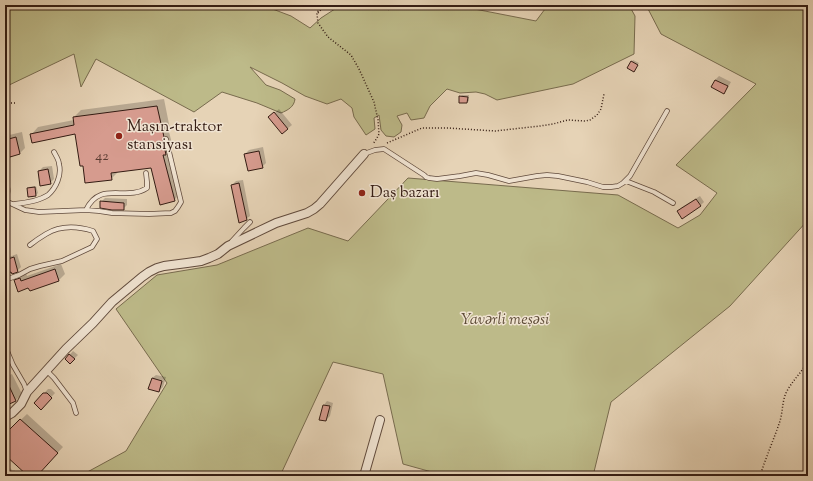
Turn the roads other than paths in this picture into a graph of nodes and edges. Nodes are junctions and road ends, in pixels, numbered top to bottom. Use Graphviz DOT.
graph roads {
  1 [pos="667,111"];
  2 [pos="166,139"];
  3 [pos="54,152"];
  4 [pos="364,154"];
  5 [pos="146,173"];
  6 [pos="5,178"];
  7 [pos="626,181"];
  8 [pos="5,202"];
  9 [pos="673,203"];
  10 [pos="14,204"];
  11 [pos="86,210"];
  12 [pos="250,222"];
  13 [pos="30,245"];
  14 [pos="228,246"];
  15 [pos="5,280"];
  16 [pos="5,346"];
  17 [pos="46,370"];
  18 [pos="27,392"];
  19 [pos="76,413"];
  20 [pos="5,417"];
  21 [pos="380,420"];
  22 [pos="364,476"];
  1 -- 7 [label="lane"];
  2 -- 11 [label="lane"];
  3 -- 10 [label="lane"];
  4 -- 7 [label="lane"];
  4 -- 14 [label="street"];
  5 -- 11 [label="lane"];
  6 -- 8 [label="lane"];
  7 -- 9 [label="lane"];
  8 -- 10 [label="lane"];
  10 -- 11 [label="lane"];
  12 -- 14 [label="lane"];
  13 -- 15 [label="lane"];
  14 -- 17 [label="street"];
  16 -- 18 [label="lane"];
  17 -- 18 [label="street"];
  17 -- 19 [label="lane"];
  18 -- 20 [label="street"];
  21 -- 22 [label="street"];
}
